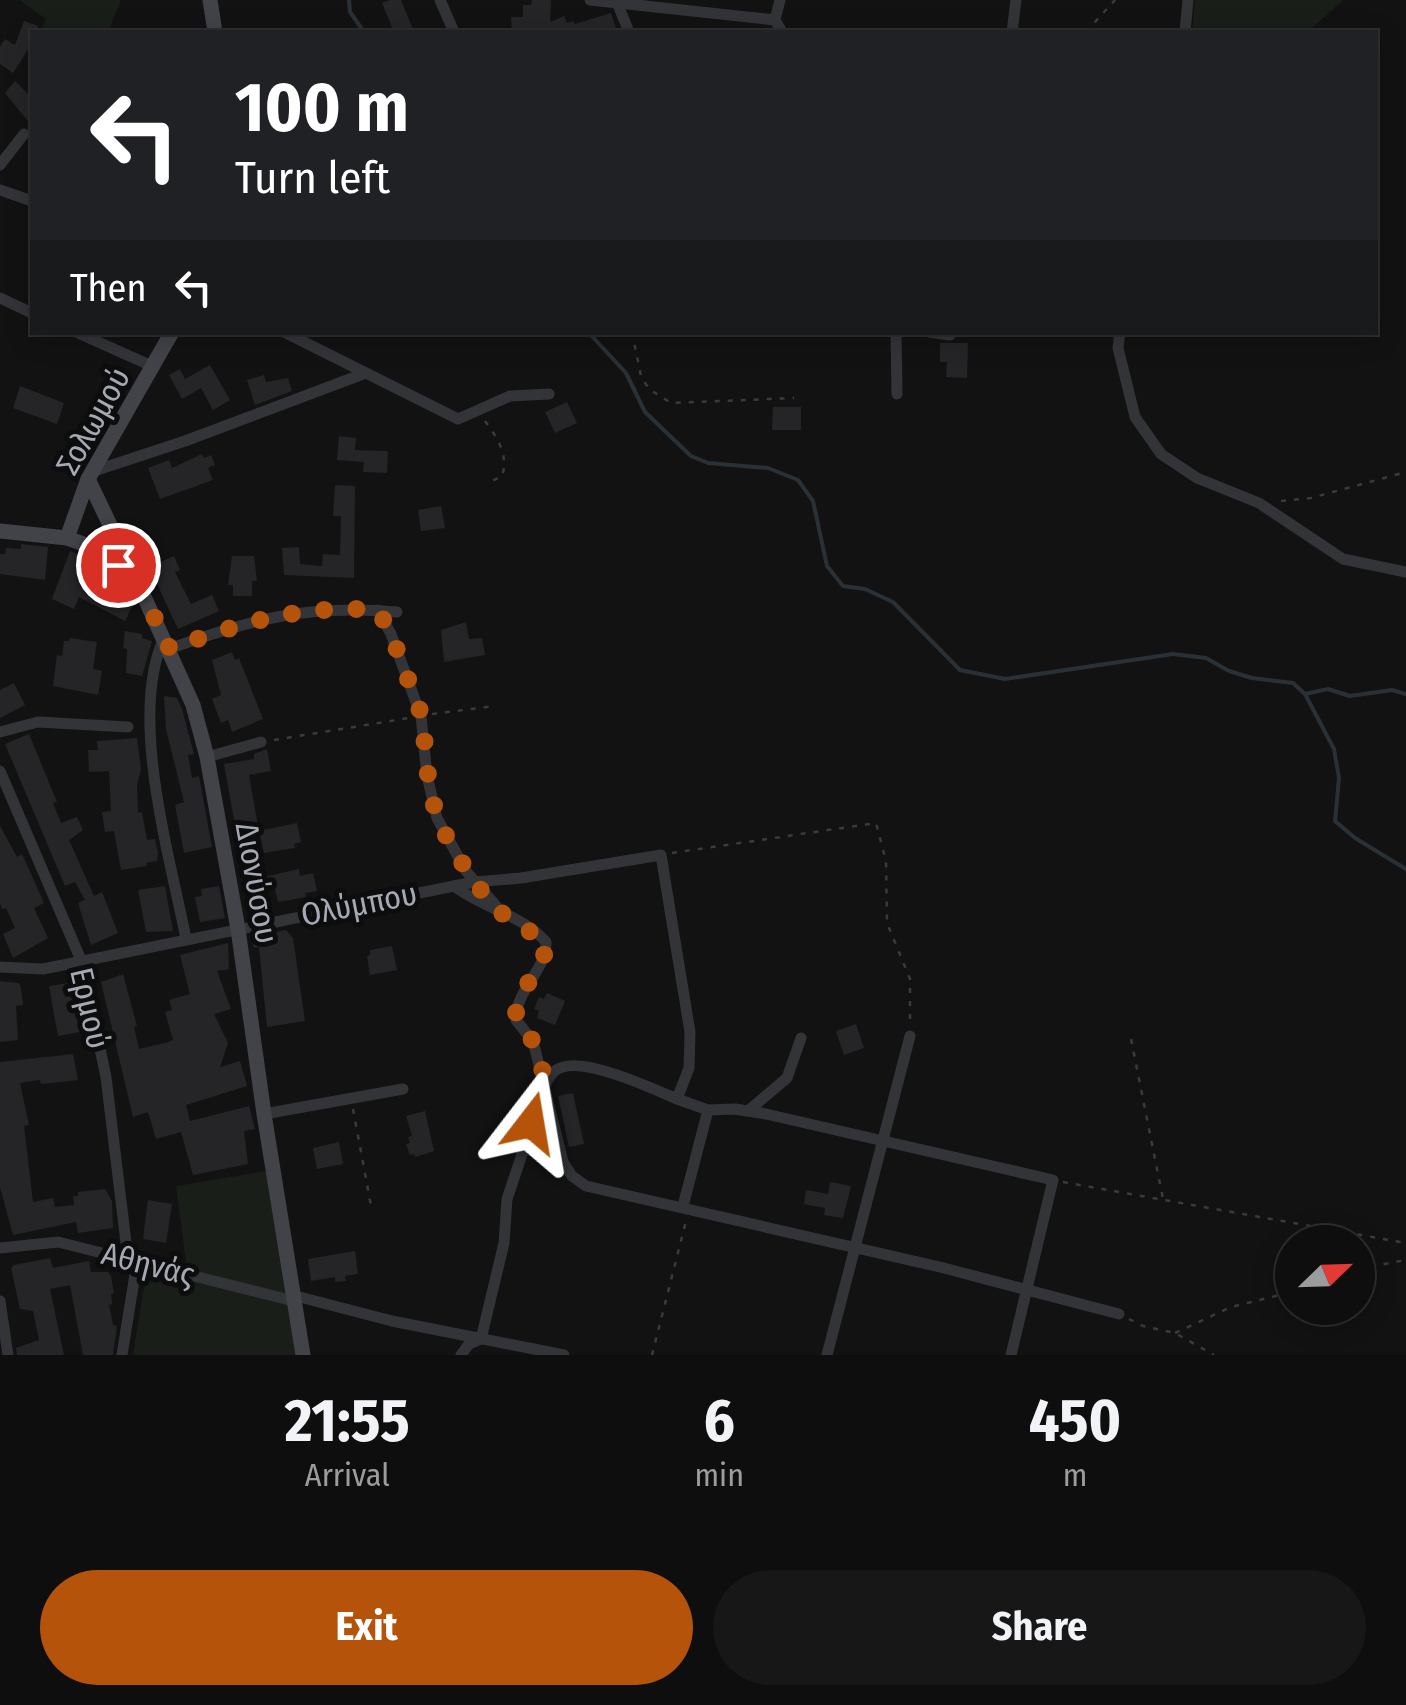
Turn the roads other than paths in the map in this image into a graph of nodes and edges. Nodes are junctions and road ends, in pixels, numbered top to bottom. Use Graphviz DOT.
graph roads {
  1 [pos="210,0"];
  2 [pos="440,0"];
  3 [pos="590,0"];
  4 [pos="780,0"];
  5 [pos="1016,0"];
  6 [pos="1188,0"];
  7 [pos="616,2"];
  8 [pos="775,20"];
  9 [pos="215,30"];
  10 [pos="453,30"];
  11 [pos="628,30"];
  12 [pos="781,30"];
  13 [pos="1012,30"];
  14 [pos="1185,30"];
  15 [pos="24,134"];
  16 [pos="0,165"];
  17 [pos="0,190"];
  18 [pos="30,200"];
  19 [pos="0,298"];
  20 [pos="30,312"];
  21 [pos="83,335"];
  22 [pos="170,335"];
  23 [pos="290,335"];
  24 [pos="896,335"];
  25 [pos="1120,335"];
  26 [pos="154,367"];
  27 [pos="363,374"];
  28 [pos="549,394"];
  29 [pos="897,394"];
  30 [pos="91,475"];
  31 [pos="0,531"];
  32 [pos="67,538"];
  33 [pos="1406,572"];
  34 [pos="142,592"];
  35 [pos="378,610"];
  36 [pos="397,612"];
  37 [pos="167,644"];
  38 [pos="128,727"];
  39 [pos="0,732"];
  40 [pos="260,742"];
  41 [pos="206,757"];
  42 [pos="0,771"];
  43 [pos="474,882"];
  44 [pos="454,886"];
  45 [pos="500,912"];
  46 [pos="238,928"];
  47 [pos="186,939"];
  48 [pos="81,960"];
  49 [pos="0,968"];
  50 [pos="910,1036"];
  51 [pos="801,1038"];
  52 [pos="546,1083"];
  53 [pos="403,1088"];
  54 [pos="677,1099"];
  55 [pos="708,1110"];
  56 [pos="748,1111"];
  57 [pos="264,1114"];
  58 [pos="884,1142"];
  59 [pos="687,1207"];
  60 [pos="855,1247"];
  61 [pos="0,1248"];
  62 [pos="132,1260"];
  63 [pos="1026,1290"];
  64 [pos="293,1298"];
  65 [pos="0,1301"];
  66 [pos="1119,1314"];
  67 [pos="480,1339"];
  68 [pos="8,1355"];
  69 [pos="122,1355"];
  70 [pos="304,1355"];
  71 [pos="462,1355"];
  72 [pos="564,1355"];
  73 [pos="827,1355"];
  74 [pos="1012,1355"];
  1 -- 9 [label="street"];
  2 -- 10 [label="street"];
  3 -- 7 [label="street"];
  4 -- 8 [label="street"];
  5 -- 13 [label="street"];
  6 -- 14 [label="street"];
  7 -- 8 [label="street"];
  7 -- 11 [label="street"];
  8 -- 12 [label="street"];
  15 -- 16 [label="street"];
  17 -- 18 [label="street"];
  19 -- 20 [label="street"];
  21 -- 26 [label="street"];
  22 -- 26 [label="street, Σολωμού"];
  23 -- 27 [label="street"];
  24 -- 29 [label="street"];
  25 -- 33 [label="street"];
  26 -- 30 [label="street, Σολωμού"];
  27 -- 28 [label="street"];
  27 -- 30 [label="street"];
  30 -- 32 [label="street, Σολωμού"];
  30 -- 34 [label="street"];
  31 -- 32 [label="street, Διονύσου"];
  32 -- 34 [label="street, Διονύσου"];
  34 -- 37 [label="street, Διονύσου"];
  35 -- 36 [label="street"];
  35 -- 37 [label="street"];
  35 -- 43 [label="street"];
  37 -- 41 [label="street, Διονύσου"];
  37 -- 47 [label="street"];
  38 -- 39 [label="street"];
  40 -- 41 [label="street"];
  41 -- 46 [label="street, Διονύσου"];
  42 -- 48 [label="street, Ερμού"];
  43 -- 44 [label="street, Ολύμπου"];
  43 -- 45 [label="street"];
  43 -- 54 [label="street, Ολύμπου"];
  44 -- 45 [label="street"];
  44 -- 46 [label="street, Ολύμπου"];
  45 -- 52 [label="street"];
  46 -- 47 [label="street, Ολύμπου"];
  46 -- 57 [label="street, Διονύσου"];
  47 -- 48 [label="street, Ολύμπου"];
  48 -- 49 [label="street, Ολύμπου"];
  48 -- 62 [label="street, Ερμού"];
  50 -- 58 [label="street"];
  51 -- 56 [label="street"];
  52 -- 54 [label="street"];
  52 -- 59 [label="street"];
  52 -- 67 [label="street"];
  53 -- 57 [label="street"];
  54 -- 55 [label="street"];
  55 -- 56 [label="street"];
  55 -- 59 [label="street"];
  56 -- 58 [label="street"];
  57 -- 64 [label="street, Διονύσου"];
  58 -- 60 [label="street"];
  58 -- 63 [label="street"];
  59 -- 60 [label="street"];
  60 -- 63 [label="street"];
  60 -- 73 [label="street"];
  61 -- 62 [label="street, Αθηνάς"];
  62 -- 64 [label="street, Αθηνάς"];
  62 -- 69 [label="street, Ερμού"];
  63 -- 66 [label="street"];
  63 -- 74 [label="street"];
  64 -- 67 [label="street, Αθηνάς"];
  64 -- 70 [label="street, Διονύσου"];
  65 -- 68 [label="street"];
  67 -- 71 [label="street"];
  67 -- 72 [label="street, Αθηνάς"];
}
